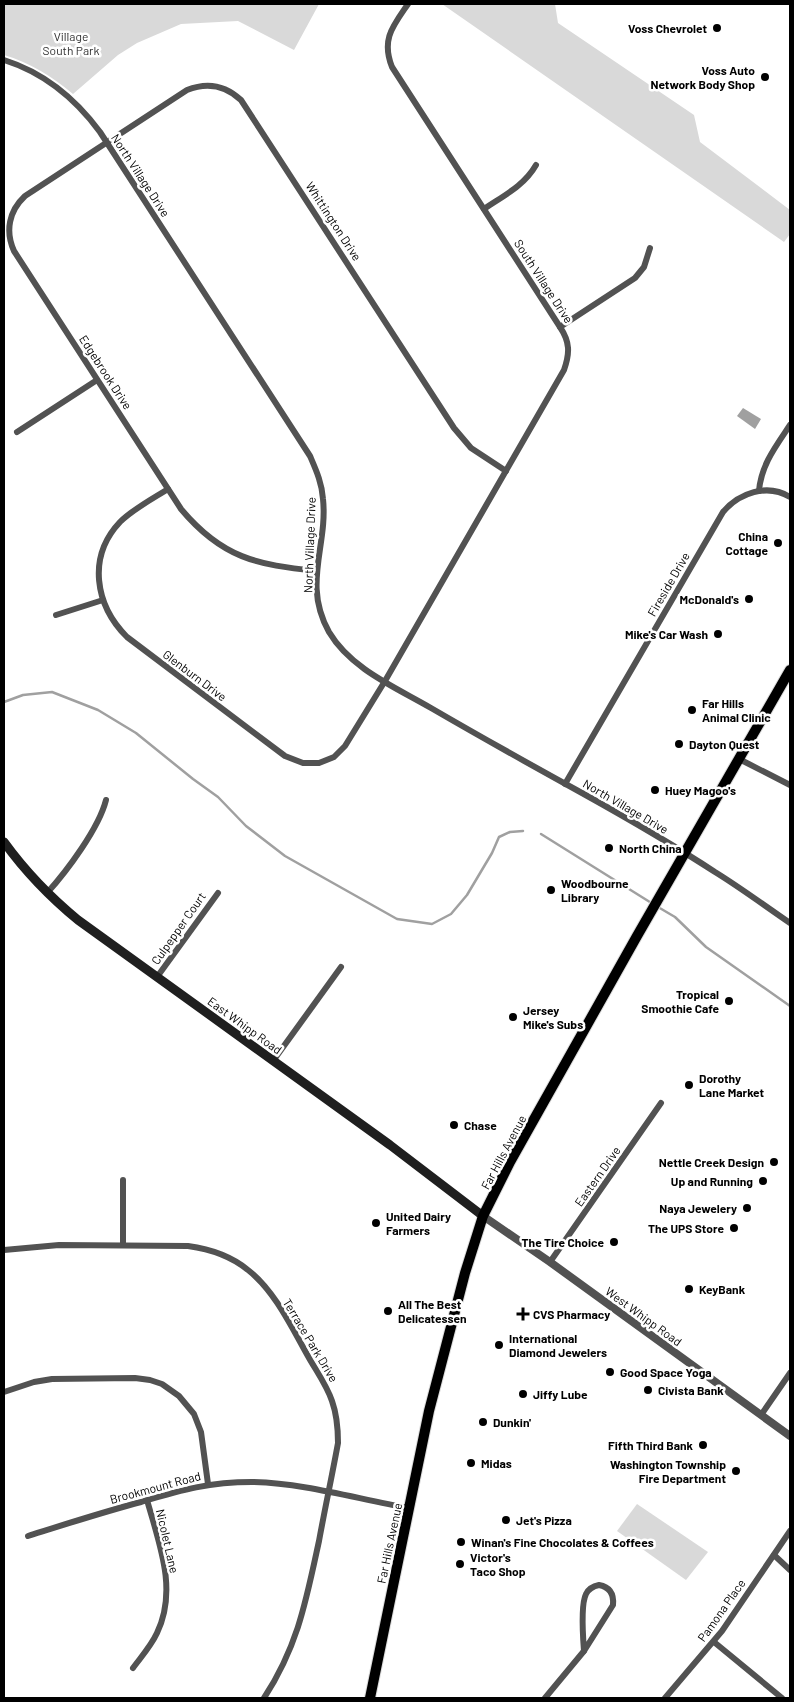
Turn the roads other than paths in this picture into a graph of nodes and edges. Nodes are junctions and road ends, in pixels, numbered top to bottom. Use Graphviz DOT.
graph roads {
  1 [pos="408,4"];
  2 [pos="4,60"];
  3 [pos="106,143"];
  4 [pos="536,165"];
  5 [pos="484,209"];
  6 [pos="650,248"];
  7 [pos="560,327"];
  8 [pos="97,380"];
  9 [pos="790,425"];
  10 [pos="17,432"];
  11 [pos="506,471"];
  12 [pos="168,489"];
  13 [pos="759,491"];
  14 [pos="790,497"];
  15 [pos="317,570"];
  16 [pos="102,600"];
  17 [pos="56,614"];
  18 [pos="790,670"];
  19 [pos="385,681"];
  20 [pos="739,759"];
  21 [pos="565,784"];
  22 [pos="790,785"];
  23 [pos="106,800"];
  24 [pos="4,842"];
  25 [pos="685,854"];
  26 [pos="47,893"];
  27 [pos="218,893"];
  28 [pos="790,923"];
  29 [pos="341,967"];
  30 [pos="157,977"];
  31 [pos="273,1061"];
  32 [pos="661,1103"];
  33 [pos="123,1180"];
  34 [pos="484,1216"];
  35 [pos="123,1245"];
  36 [pos="4,1250"];
  37 [pos="550,1262"];
  38 [pos="790,1373"];
  39 [pos="4,1392"];
  40 [pos="761,1415"];
  41 [pos="790,1436"];
  42 [pos="208,1484"];
  43 [pos="329,1492"];
  44 [pos="146,1500"];
  45 [pos="409,1508"];
  46 [pos="790,1531"];
  47 [pos="28,1536"];
  48 [pos="774,1555"];
  49 [pos="790,1570"];
  50 [pos="714,1642"];
  51 [pos="584,1651"];
  52 [pos="133,1668"];
  53 [pos="264,1698"];
  54 [pos="370,1698"];
  55 [pos="545,1698"];
  56 [pos="666,1698"];
  57 [pos="782,1698"];
  1 -- 5 [label="street, South Village Drive"];
  2 -- 3 [label="street, North Village Drive"];
  3 -- 8 [label="street, Edgebrook Drive"];
  3 -- 11 [label="street, Whittington Drive"];
  3 -- 15 [label="street, North Village Drive"];
  4 -- 5 [label="street"];
  5 -- 7 [label="street, South Village Drive"];
  6 -- 7 [label="street"];
  7 -- 11 [label="street, South Village Drive"];
  8 -- 10 [label="street"];
  8 -- 12 [label="street, Edgebrook Drive"];
  9 -- 13 [label="street"];
  11 -- 19 [label="street, South Village Drive"];
  12 -- 15 [label="street, Edgebrook Drive"];
  12 -- 16 [label="street, Glenburn Drive"];
  13 -- 14 [label="street, Fireside Drive"];
  13 -- 21 [label="street, Fireside Drive"];
  15 -- 19 [label="street, North Village Drive"];
  16 -- 17 [label="street"];
  16 -- 19 [label="street, Glenburn Drive"];
  18 -- 20 [label="main road, Far Hills Avenue"];
  19 -- 21 [label="street, North Village Drive"];
  20 -- 22 [label="street"];
  20 -- 25 [label="main road, Far Hills Avenue"];
  21 -- 25 [label="street, North Village Drive"];
  23 -- 26 [label="street"];
  24 -- 26 [label="main road, East Whipp Road"];
  25 -- 28 [label="street, North Village Drive"];
  25 -- 34 [label="main road, Far Hills Avenue"];
  26 -- 30 [label="main road, East Whipp Road"];
  27 -- 30 [label="street, Culpepper Court"];
  29 -- 31 [label="street"];
  30 -- 31 [label="main road, East Whipp Road"];
  31 -- 34 [label="main road, East Whipp Road"];
  32 -- 37 [label="street, Eastern Drive"];
  33 -- 35 [label="street"];
  34 -- 37 [label="street, West Whipp Road"];
  34 -- 45 [label="main road, Far Hills Avenue"];
  35 -- 36 [label="street, Terrace Park Drive"];
  35 -- 43 [label="street, Terrace Park Drive"];
  37 -- 40 [label="street, West Whipp Road"];
  38 -- 40 [label="street"];
  39 -- 42 [label="street"];
  40 -- 41 [label="street, West Whipp Road"];
  42 -- 43 [label="street, Brookmount Road"];
  42 -- 44 [label="street, Brookmount Road"];
  43 -- 45 [label="street, Brookmount Road"];
  43 -- 53 [label="street, Terrace Park Drive"];
  44 -- 47 [label="street, Brookmount Road"];
  44 -- 52 [label="street, Nicolet Lane"];
  45 -- 54 [label="main road, Far Hills Avenue"];
  46 -- 48 [label="street, Pamona Place"];
  48 -- 49 [label="street"];
  48 -- 50 [label="street, Pamona Place"];
  50 -- 56 [label="street, Pamona Place"];
  50 -- 57 [label="street"];
  51 -- 51 [label="street"];
  51 -- 55 [label="street"];
}
